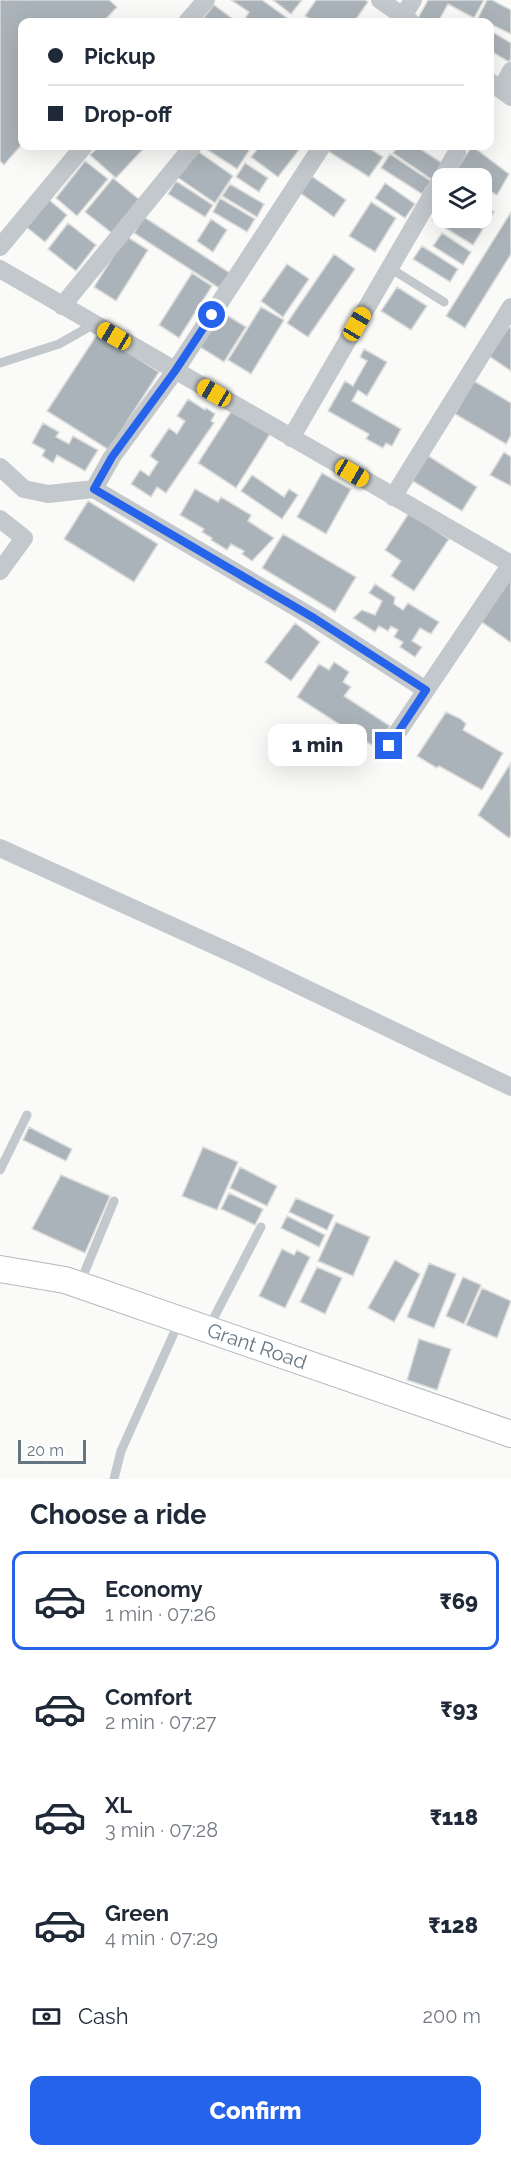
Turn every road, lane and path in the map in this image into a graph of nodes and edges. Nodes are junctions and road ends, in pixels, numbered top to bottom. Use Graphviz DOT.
graph roads {
  1 [pos="206,0"];
  2 [pos="380,0"];
  3 [pos="413,0"];
  4 [pos="190,18"];
  5 [pos="406,18"];
  6 [pos="407,18"];
  7 [pos="511,71"];
  8 [pos="500,89"];
  9 [pos="81,150"];
  10 [pos="190,150"];
  11 [pos="319,150"];
  12 [pos="457,152"];
  13 [pos="0,247"];
  14 [pos="390,268"];
  15 [pos="0,269"];
  16 [pos="444,302"];
  17 [pos="62,306"];
  18 [pos="511,307"];
  19 [pos="94,324"];
  20 [pos="0,363"];
  21 [pos="175,371"];
  22 [pos="291,438"];
  23 [pos="0,467"];
  24 [pos="94,489"];
  25 [pos="393,496"];
  26 [pos="0,519"];
  27 [pos="511,564"];
  28 [pos="0,571"];
  29 [pos="426,690"];
  30 [pos="389,746"];
  31 [pos="0,848"];
  32 [pos="511,1087"];
  33 [pos="27,1115"];
  34 [pos="0,1170"];
  35 [pos="114,1201"];
  36 [pos="261,1227"];
  37 [pos="0,1269"];
  38 [pos="79,1285"];
  39 [pos="180,1320"];
  40 [pos="208,1330"];
  41 [pos="511,1434"];
  42 [pos="114,1479"];
  1 -- 4 [label="street"];
  2 -- 5 [label="street"];
  3 -- 6 [label="street"];
  7 -- 8 [label="street"];
  9 -- 13 [label="street"];
  10 -- 17 [label="street"];
  11 -- 21 [label="street"];
  12 -- 14 [label="street"];
  14 -- 16 [label="lane"];
  14 -- 22 [label="street"];
  15 -- 17 [label="street"];
  17 -- 19 [label="street"];
  18 -- 25 [label="street"];
  19 -- 20 [label="lane"];
  19 -- 21 [label="street"];
  21 -- 22 [label="street"];
  21 -- 24 [label="street"];
  22 -- 25 [label="street"];
  23 -- 24 [label="street"];
  24 -- 29 [label="street"];
  25 -- 27 [label="street"];
  26 -- 28 [label="street"];
  27 -- 29 [label="street"];
  29 -- 30 [label="street"];
  31 -- 32 [label="street"];
  33 -- 34 [label="lane"];
  35 -- 38 [label="lane"];
  36 -- 40 [label="lane"];
  37 -- 38 [label="main road, Grant Road"];
  38 -- 39 [label="main road, Grant Road"];
  39 -- 40 [label="main road, Grant Road"];
  39 -- 42 [label="lane"];
  40 -- 41 [label="main road, Grant Road"];
}
